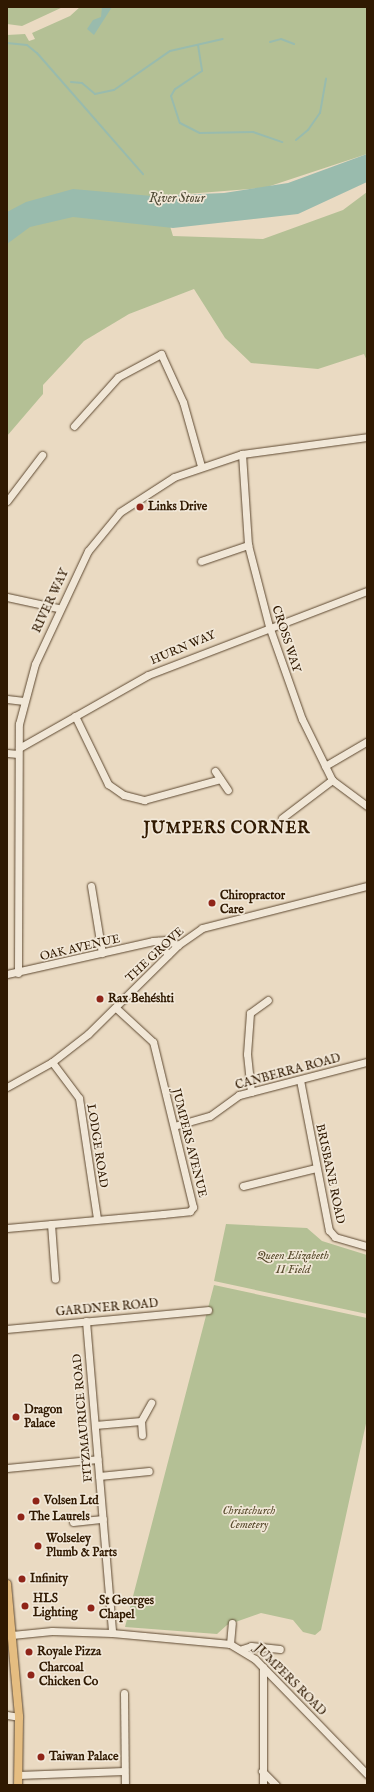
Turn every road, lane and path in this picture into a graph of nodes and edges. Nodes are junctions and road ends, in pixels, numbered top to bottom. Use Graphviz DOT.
graph roads {
  1 [pos="74,426"];
  2 [pos="367,437"];
  3 [pos="242,454"];
  4 [pos="42,455"];
  5 [pos="201,466"];
  6 [pos="7,501"];
  7 [pos="248,545"];
  8 [pos="201,562"];
  9 [pos="367,591"];
  10 [pos="7,597"];
  11 [pos="58,608"];
  12 [pos="269,626"];
  13 [pos="7,698"];
  14 [pos="24,701"];
  15 [pos="75,716"];
  16 [pos="366,742"];
  17 [pos="19,751"];
  18 [pos="7,753"];
  19 [pos="326,766"];
  20 [pos="215,771"];
  21 [pos="220,779"];
  22 [pos="332,780"];
  23 [pos="228,790"];
  24 [pos="367,806"];
  25 [pos="282,818"];
  26 [pos="91,886"];
  27 [pos="367,886"];
  28 [pos="158,941"];
  29 [pos="178,945"];
  30 [pos="102,953"];
  31 [pos="168,955"];
  32 [pos="18,973"];
  33 [pos="7,974"];
  34 [pos="268,1000"];
  35 [pos="116,1008"];
  36 [pos="52,1062"];
  37 [pos="367,1062"];
  38 [pos="300,1080"];
  39 [pos="7,1087"];
  40 [pos="251,1092"];
  41 [pos="174,1126"];
  42 [pos="316,1168"];
  43 [pos="243,1186"];
  44 [pos="97,1219"];
  45 [pos="51,1224"];
  46 [pos="7,1228"];
  47 [pos="367,1246"];
  48 [pos="55,1279"];
  49 [pos="208,1310"];
  50 [pos="86,1321"];
  51 [pos="7,1329"];
  52 [pos="151,1403"];
  53 [pos="140,1421"];
  54 [pos="95,1425"];
  55 [pos="142,1435"];
  56 [pos="98,1459"];
  57 [pos="7,1468"];
  58 [pos="149,1471"];
  59 [pos="99,1476"];
  60 [pos="103,1519"];
  61 [pos="73,1522"];
  62 [pos="7,1589"];
  63 [pos="232,1623"];
  64 [pos="112,1633"];
  65 [pos="12,1635"];
  66 [pos="230,1644"];
  67 [pos="242,1649"];
  68 [pos="280,1649"];
  69 [pos="263,1667"];
  70 [pos="124,1693"];
  71 [pos="7,1714"];
  72 [pos="18,1716"];
  73 [pos="124,1771"];
  74 [pos="262,1771"];
  75 [pos="367,1774"];
  76 [pos="18,1776"];
  77 [pos="18,1785"];
  78 [pos="125,1785"];
  79 [pos="263,1785"];
  80 [pos="276,1785"];
  1 -- 5 [label="street"];
  2 -- 3 [label="street, RIVER WAY"];
  3 -- 5 [label="street, RIVER WAY"];
  3 -- 7 [label="street, CROSS WAY"];
  4 -- 6 [label="street"];
  5 -- 11 [label="street, RIVER WAY"];
  7 -- 8 [label="street"];
  7 -- 12 [label="street, CROSS WAY"];
  9 -- 12 [label="street, HURN WAY"];
  10 -- 11 [label="street"];
  11 -- 14 [label="street, RIVER WAY"];
  12 -- 15 [label="street, HURN WAY"];
  12 -- 19 [label="street, CROSS WAY"];
  13 -- 14 [label="street"];
  14 -- 17 [label="street, RIVER WAY"];
  15 -- 17 [label="street, HURN WAY"];
  15 -- 21 [label="street"];
  16 -- 19 [label="street"];
  17 -- 18 [label="street"];
  17 -- 32 [label="street, RIVER WAY"];
  19 -- 22 [label="street, CROSS WAY"];
  20 -- 21 [label="street"];
  21 -- 23 [label="street"];
  22 -- 24 [label="street"];
  22 -- 25 [label="street"];
  26 -- 30 [label="street"];
  27 -- 29 [label="street, THE GROVE"];
  28 -- 29 [label="street, OAK AVENUE"];
  28 -- 30 [label="street, OAK AVENUE"];
  28 -- 31 [label="street"];
  29 -- 31 [label="street, THE GROVE"];
  30 -- 32 [label="street, OAK AVENUE"];
  31 -- 35 [label="street, THE GROVE"];
  32 -- 33 [label="street, OAK AVENUE"];
  34 -- 40 [label="street"];
  35 -- 36 [label="street, THE GROVE"];
  35 -- 41 [label="street, JUMPERS AVENUE"];
  36 -- 39 [label="street, THE GROVE"];
  36 -- 44 [label="street, LODGE ROAD"];
  37 -- 38 [label="street, CANBERRA ROAD"];
  38 -- 40 [label="street, CANBERRA ROAD"];
  38 -- 42 [label="street, BRISBANE ROAD"];
  40 -- 41 [label="street, CANBERRA ROAD"];
  41 -- 44 [label="street, JUMPERS AVENUE"];
  42 -- 43 [label="street"];
  42 -- 47 [label="street, BRISBANE ROAD"];
  44 -- 45 [label="street, JUMPERS AVENUE"];
  45 -- 46 [label="street, JUMPERS AVENUE"];
  45 -- 48 [label="street"];
  49 -- 50 [label="street, GARDNER ROAD"];
  50 -- 51 [label="street, GARDNER ROAD"];
  50 -- 54 [label="street, FITZMAURICE ROAD"];
  52 -- 53 [label="street"];
  53 -- 54 [label="street"];
  53 -- 55 [label="street"];
  54 -- 56 [label="street, FITZMAURICE ROAD"];
  56 -- 57 [label="street"];
  56 -- 59 [label="street, FITZMAURICE ROAD"];
  58 -- 59 [label="street"];
  59 -- 60 [label="street, FITZMAURICE ROAD"];
  60 -- 61 [label="street"];
  60 -- 64 [label="street, FITZMAURICE ROAD"];
  62 -- 65 [label="main road"];
  63 -- 66 [label="street"];
  64 -- 65 [label="street, JUMPERS ROAD"];
  64 -- 66 [label="street, JUMPERS ROAD"];
  65 -- 72 [label="main road"];
  66 -- 67 [label="street, JUMPERS ROAD"];
  67 -- 68 [label="street"];
  67 -- 69 [label="street, JUMPERS ROAD"];
  69 -- 74 [label="street"];
  69 -- 75 [label="street, JUMPERS ROAD"];
  70 -- 73 [label="street"];
  71 -- 72 [label="street"];
  72 -- 76 [label="main road"];
  73 -- 76 [label="street"];
  73 -- 78 [label="street"];
  74 -- 79 [label="street"];
  74 -- 80 [label="street"];
  76 -- 77 [label="main road"];
}
